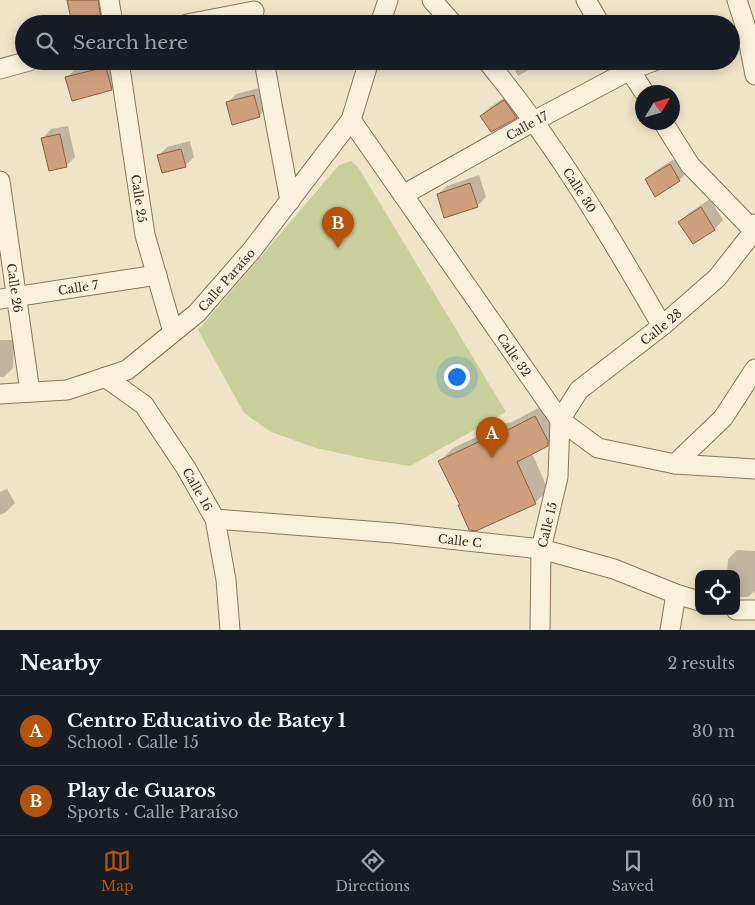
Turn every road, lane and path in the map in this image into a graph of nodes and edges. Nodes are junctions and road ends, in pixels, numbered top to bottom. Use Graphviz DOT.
graph roads {
  1 [pos="109,0"];
  2 [pos="388,0"];
  3 [pos="432,0"];
  4 [pos="586,0"];
  5 [pos="737,0"];
  6 [pos="254,12"];
  7 [pos="112,15"];
  8 [pos="237,15"];
  9 [pos="383,15"];
  10 [pos="445,15"];
  11 [pos="595,15"];
  12 [pos="744,28"];
  13 [pos="15,65"];
  14 [pos="0,69"];
  15 [pos="120,70"];
  16 [pos="266,70"];
  17 [pos="366,70"];
  18 [pos="494,70"];
  19 [pos="620,70"];
  20 [pos="630,70"];
  21 [pos="755,75"];
  22 [pos="639,85"];
  23 [pos="351,120"];
  24 [pos="534,121"];
  25 [pos="668,130"];
  26 [pos="0,181"];
  27 [pos="403,195"];
  28 [pos="290,201"];
  29 [pos="754,227"];
  30 [pos="157,275"];
  31 [pos="9,298"];
  32 [pos="662,326"];
  33 [pos="173,332"];
  34 [pos="755,369"];
  35 [pos="105,377"];
  36 [pos="30,392"];
  37 [pos="0,394"];
  38 [pos="560,420"];
  39 [pos="675,464"];
  40 [pos="755,468"];
  41 [pos="215,519"];
  42 [pos="541,549"];
  43 [pos="676,594"];
  44 [pos="695,599"];
  45 [pos="740,610"];
  46 [pos="755,610"];
  47 [pos="230,630"];
  48 [pos="540,630"];
  49 [pos="670,630"];
  1 -- 7 [label="street"];
  2 -- 9 [label="street"];
  3 -- 10 [label="street"];
  4 -- 11 [label="street"];
  5 -- 12 [label="street"];
  6 -- 8 [label="street"];
  12 -- 21 [label="street"];
  13 -- 14 [label="street"];
  15 -- 30 [label="street, Calle 25"];
  16 -- 28 [label="street"];
  17 -- 23 [label="street, Calle Paraíso"];
  18 -- 24 [label="street, Calle 30"];
  19 -- 24 [label="street, Calle 17"];
  20 -- 22 [label="street"];
  23 -- 27 [label="street, Calle 32"];
  23 -- 28 [label="street, Calle Paraíso"];
  24 -- 27 [label="street, Calle 17"];
  24 -- 32 [label="street, Calle 30"];
  25 -- 29 [label="street"];
  26 -- 31 [label="street, Calle 26"];
  27 -- 38 [label="street, Calle 32"];
  28 -- 33 [label="street, Calle Paraíso"];
  29 -- 32 [label="street, Calle 28"];
  30 -- 31 [label="street, Calle 7"];
  30 -- 33 [label="street, Calle 25"];
  31 -- 36 [label="street, Calle 26"];
  32 -- 38 [label="street, Calle 28"];
  33 -- 35 [label="street, Calle Paraíso"];
  34 -- 39 [label="street"];
  35 -- 36 [label="street, Calle Paraíso"];
  35 -- 41 [label="street, Calle 16"];
  36 -- 37 [label="street, Calle Paraíso"];
  38 -- 39 [label="street, Calle 32"];
  38 -- 42 [label="street, Calle 15"];
  39 -- 40 [label="street, Calle 32"];
  41 -- 42 [label="street, Calle C"];
  41 -- 47 [label="street, Calle 16"];
  42 -- 43 [label="street, Calle C"];
  42 -- 48 [label="street, Calle 15"];
  43 -- 44 [label="street, Calle C"];
  43 -- 49 [label="street"];
  45 -- 46 [label="street"];
}
